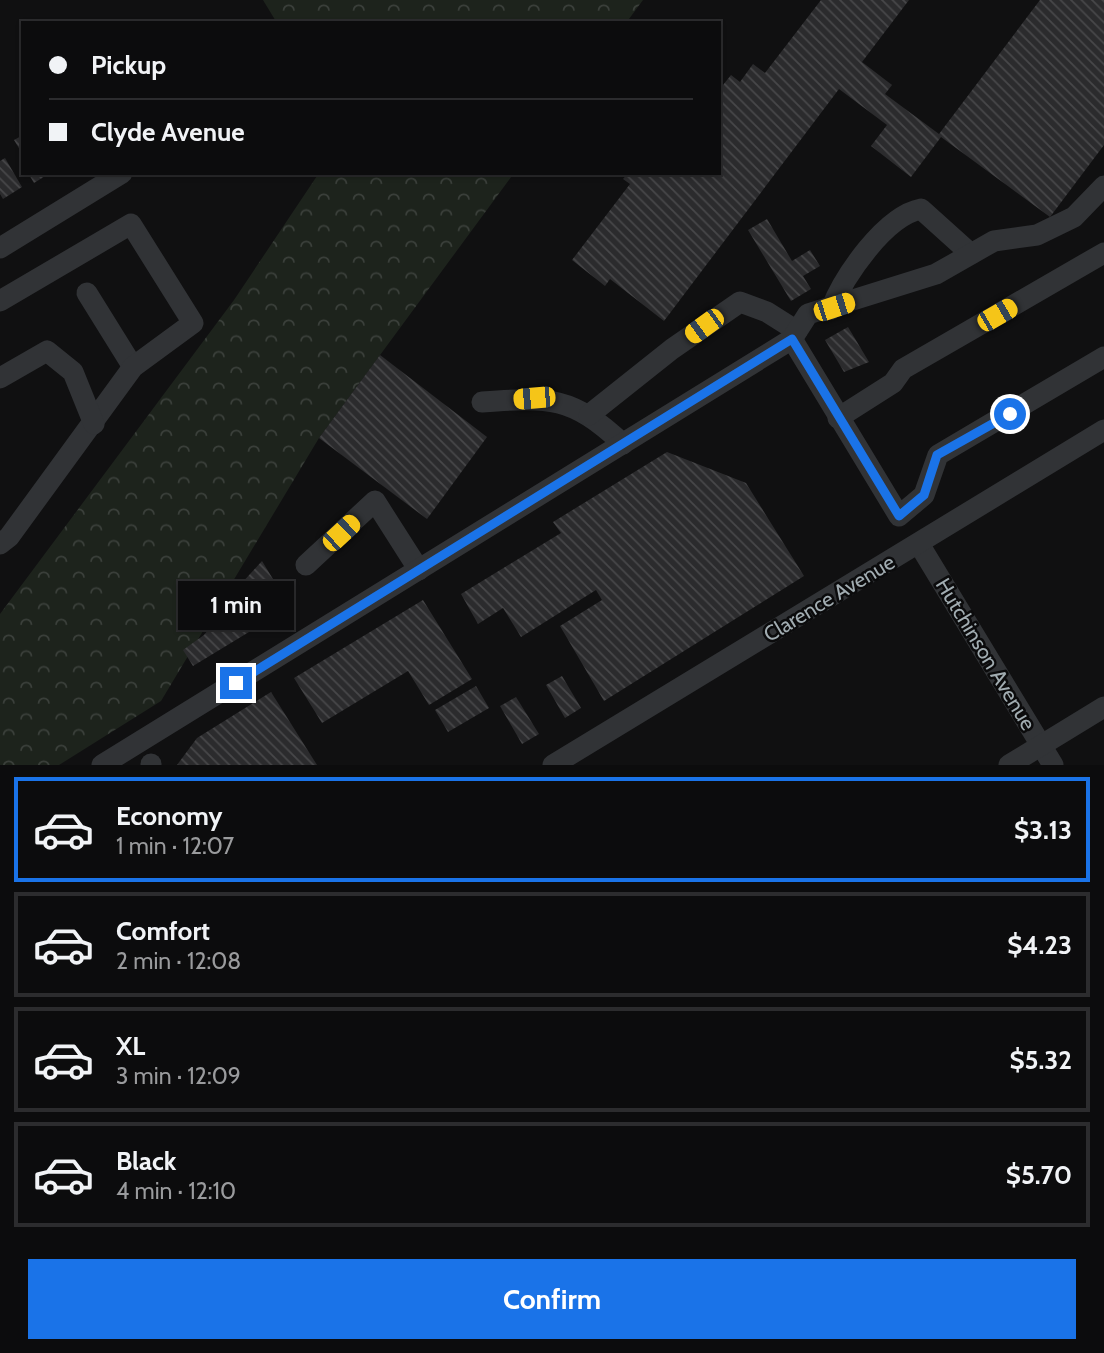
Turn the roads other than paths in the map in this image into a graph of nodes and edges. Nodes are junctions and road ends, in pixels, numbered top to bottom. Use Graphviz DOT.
graph roads {
  1 [pos="119,175"];
  2 [pos="1104,186"];
  3 [pos="0,248"];
  4 [pos="1104,253"];
  5 [pos="971,254"];
  6 [pos="87,293"];
  7 [pos="0,300"];
  8 [pos="831,309"];
  9 [pos="794,335"];
  10 [pos="1104,357"];
  11 [pos="133,367"];
  12 [pos="0,378"];
  13 [pos="482,402"];
  14 [pos="589,415"];
  15 [pos="838,418"];
  16 [pos="94,424"];
  17 [pos="1104,430"];
  18 [pos="623,444"];
  19 [pos="0,544"];
  20 [pos="919,544"];
  21 [pos="306,565"];
  22 [pos="419,570"];
  23 [pos="1104,707"];
  24 [pos="1041,746"];
  25 [pos="102,765"];
  26 [pos="553,765"];
  27 [pos="1009,765"];
  28 [pos="1053,765"];
  1 -- 3 [label="street"];
  2 -- 5 [label="street"];
  4 -- 15 [label="street"];
  5 -- 8 [label="street"];
  5 -- 8 [label="street"];
  6 -- 11 [label="street"];
  7 -- 11 [label="street"];
  8 -- 9 [label="street"];
  9 -- 14 [label="street"];
  9 -- 15 [label="street"];
  9 -- 18 [label="street"];
  10 -- 15 [label="street"];
  11 -- 16 [label="street"];
  12 -- 16 [label="street"];
  13 -- 14 [label="street"];
  14 -- 18 [label="street"];
  16 -- 19 [label="street"];
  17 -- 20 [label="street, Clarence Avenue"];
  18 -- 22 [label="street"];
  20 -- 24 [label="street, Hutchinson Avenue"];
  20 -- 26 [label="street, Clarence Avenue"];
  21 -- 22 [label="street"];
  22 -- 25 [label="street"];
  23 -- 24 [label="street"];
  24 -- 27 [label="street"];
  24 -- 28 [label="street, Hutchinson Avenue"];
}
